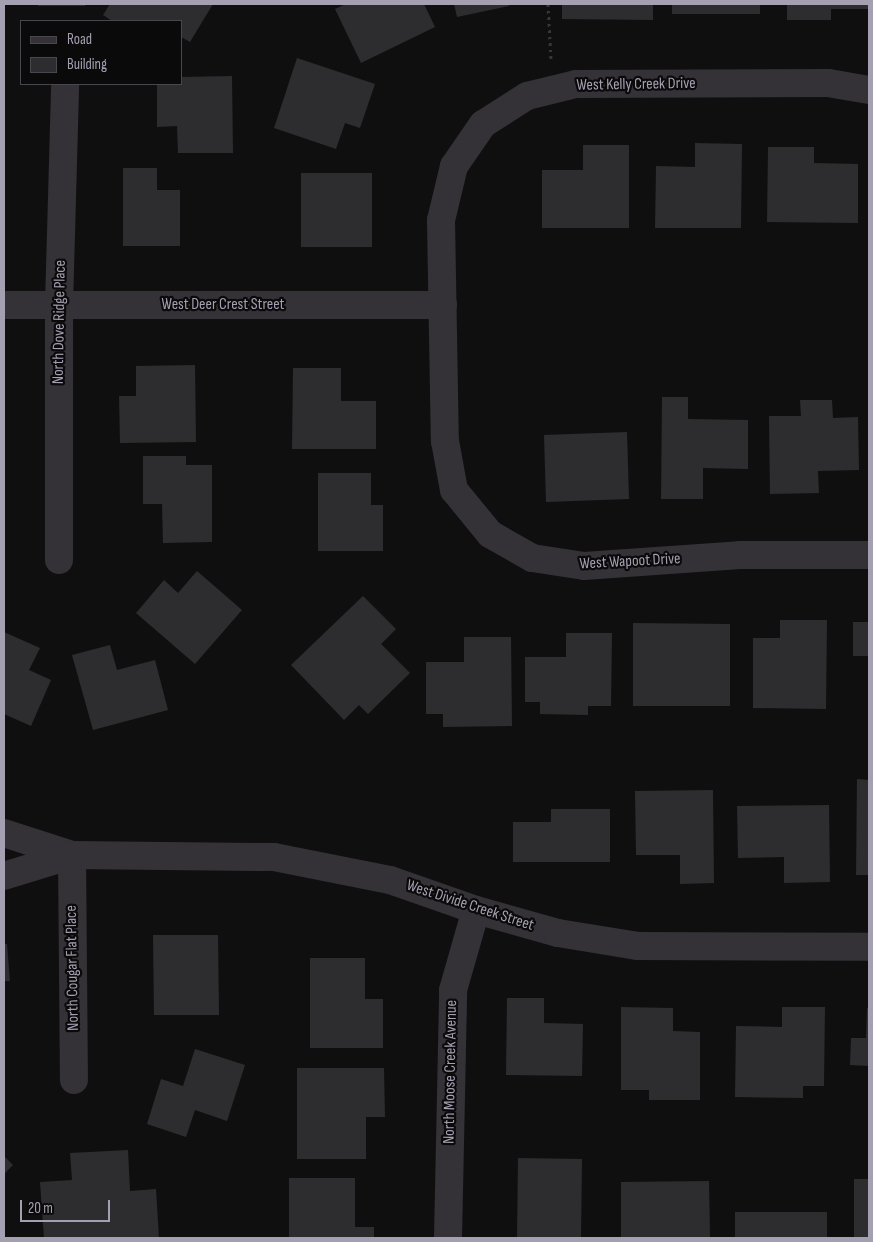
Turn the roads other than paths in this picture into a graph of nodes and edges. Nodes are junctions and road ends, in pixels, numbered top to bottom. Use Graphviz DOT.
graph roads {
  1 [pos="65,85"];
  2 [pos="869,90"];
  3 [pos="4,305"];
  4 [pos="59,305"];
  5 [pos="443,305"];
  6 [pos="869,555"];
  7 [pos="59,560"];
  8 [pos="4,833"];
  9 [pos="72,855"];
  10 [pos="4,876"];
  11 [pos="476,910"];
  12 [pos="869,947"];
  13 [pos="74,1080"];
  14 [pos="448,1238"];
  1 -- 4 [label="street, North Dove Ridge Place"];
  2 -- 5 [label="street, West Kelly Creek Drive"];
  3 -- 4 [label="street, West Deer Crest Street"];
  4 -- 5 [label="street, West Deer Crest Street"];
  4 -- 7 [label="street, North Dove Ridge Place"];
  5 -- 6 [label="street, West Wapoot Drive"];
  8 -- 9 [label="street, West Divide Creek Street"];
  9 -- 10 [label="street, West Divide Creek Street"];
  9 -- 11 [label="street, West Divide Creek Street"];
  9 -- 13 [label="street, North Cougar Flat Place"];
  11 -- 12 [label="street, West Divide Creek Street"];
  11 -- 14 [label="street, North Moose Creek Avenue"];
}
